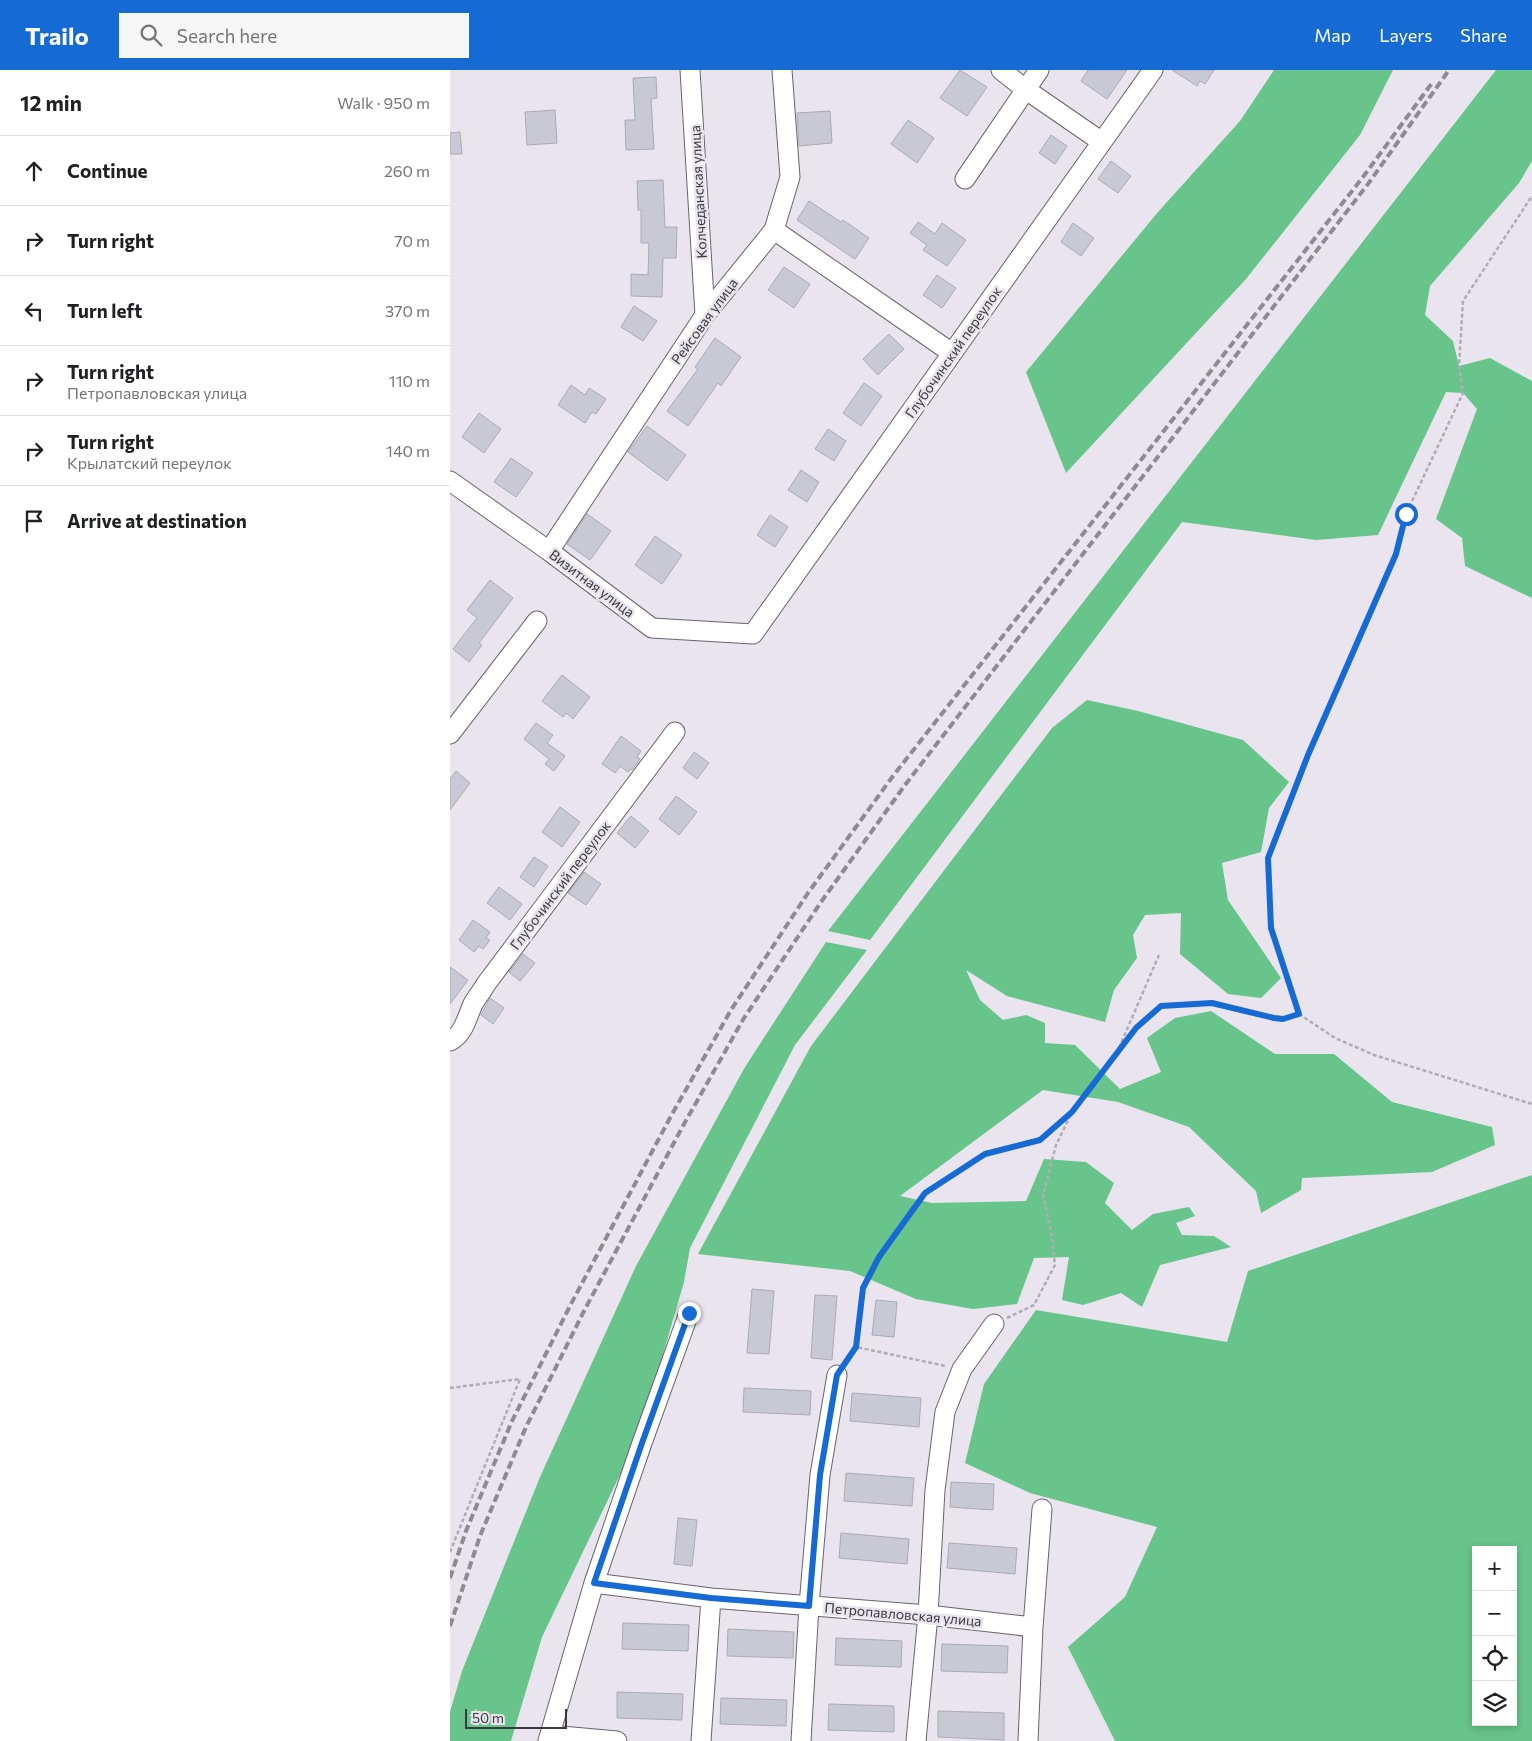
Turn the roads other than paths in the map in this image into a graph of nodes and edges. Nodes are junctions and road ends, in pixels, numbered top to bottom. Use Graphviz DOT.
graph roads {
  1 [pos="690,70"];
  2 [pos="782,70"];
  3 [pos="1001,70"];
  4 [pos="1039,70"];
  5 [pos="1153,70"];
  6 [pos="1025,89"];
  7 [pos="1102,142"];
  8 [pos="965,179"];
  9 [pos="774,230"];
  10 [pos="705,315"];
  11 [pos="952,353"];
  12 [pos="450,481"];
  13 [pos="549,551"];
  14 [pos="537,622"];
  15 [pos="753,634"];
  16 [pos="675,732"];
  17 [pos="450,734"];
  18 [pos="450,1040"];
  19 [pos="689,1313"];
  20 [pos="994,1324"];
  21 [pos="837,1375"];
  22 [pos="1042,1509"];
  23 [pos="594,1583"];
  24 [pos="711,1598"];
  25 [pos="809,1606"];
  26 [pos="928,1615"];
  27 [pos="1033,1628"];
  28 [pos="549,1738"];
  29 [pos="617,1741"];
  30 [pos="701,1741"];
  31 [pos="801,1741"];
  32 [pos="916,1741"];
  33 [pos="1028,1741"];
  1 -- 10 [label="street, Колчеданская улица"];
  2 -- 9 [label="street, Рейсовая улица"];
  3 -- 6 [label="street"];
  4 -- 6 [label="street"];
  5 -- 7 [label="street, Глубочинский переулок"];
  6 -- 7 [label="street"];
  6 -- 8 [label="street"];
  7 -- 11 [label="street, Глубочинский переулок"];
  9 -- 10 [label="street, Рейсовая улица"];
  9 -- 11 [label="street"];
  10 -- 13 [label="street, Рейсовая улица"];
  11 -- 15 [label="street, Глубочинский переулок"];
  12 -- 13 [label="street, Визитная улица"];
  13 -- 15 [label="street, Визитная улица"];
  14 -- 17 [label="street"];
  16 -- 18 [label="street, Глубочинский переулок"];
  19 -- 23 [label="street"];
  20 -- 26 [label="street"];
  21 -- 25 [label="street"];
  22 -- 27 [label="street"];
  23 -- 24 [label="street, Петропавловская улица"];
  23 -- 28 [label="street"];
  24 -- 25 [label="street, Петропавловская улица"];
  24 -- 30 [label="street"];
  25 -- 26 [label="street, Петропавловская улица"];
  25 -- 31 [label="street"];
  26 -- 27 [label="street, Петропавловская улица"];
  26 -- 32 [label="street"];
  27 -- 33 [label="street"];
  28 -- 29 [label="street"];
}
